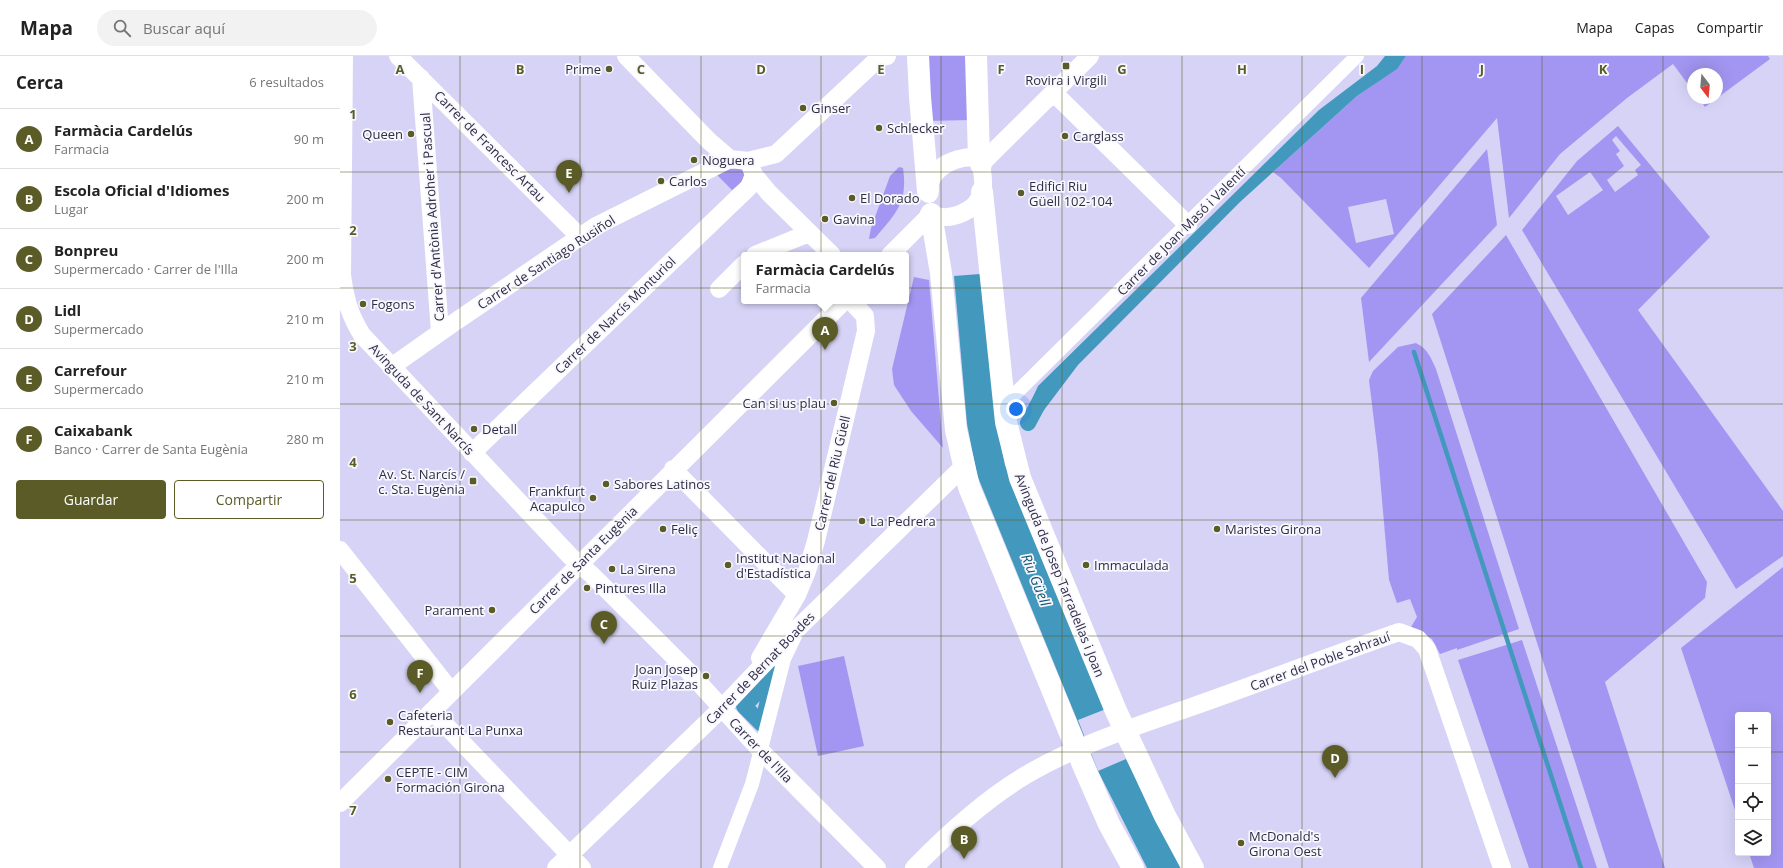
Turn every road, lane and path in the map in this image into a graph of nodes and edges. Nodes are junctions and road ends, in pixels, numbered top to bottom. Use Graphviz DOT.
graph roads {
  1 [pos="344,56"];
  2 [pos="398,56"];
  3 [pos="626,56"];
  4 [pos="887,56"];
  5 [pos="918,56"];
  6 [pos="976,56"];
  7 [pos="1090,56"];
  8 [pos="1358,56"];
  9 [pos="421,78"];
  10 [pos="1054,93"];
  11 [pos="730,159"];
  12 [pos="980,161"];
  13 [pos="751,168"];
  14 [pos="928,191"];
  15 [pos="982,192"];
  16 [pos="932,214"];
  17 [pos="1188,225"];
  18 [pos="809,233"];
  19 [pos="580,237"];
  20 [pos="762,252"];
  21 [pos="829,252"];
  22 [pos="893,252"];
  23 [pos="741,267"];
  24 [pos="719,289"];
  25 [pos="841,304"];
  26 [pos="854,304"];
  27 [pos="440,332"];
  28 [pos="391,367"];
  29 [pos="1004,405"];
  30 [pos="472,453"];
  31 [pos="964,466"];
  32 [pos="673,469"];
  33 [pos="340,550"];
  34 [pos="578,564"];
  35 [pos="797,595"];
  36 [pos="798,628"];
  37 [pos="745,684"];
  38 [pos="451,691"];
  39 [pos="722,708"];
  40 [pos="432,711"];
  41 [pos="1122,732"];
  42 [pos="1082,748"];
  43 [pos="761,751"];
  44 [pos="340,802"];
  45 [pos="570,855"];
  46 [pos="556,868"];
  47 [pos="582,868"];
  48 [pos="720,868"];
  49 [pos="877,868"];
  50 [pos="914,868"];
  51 [pos="1133,868"];
  52 [pos="1193,868"];
  53 [pos="1502,868"];
  1 -- 28 [label="street, Avinguda de Sant Narcís"];
  2 -- 9 [label="street, Carrer de Francesc Artau"];
  3 -- 11 [label="street"];
  4 -- 13 [label="street"];
  5 -- 14 [label="street"];
  6 -- 12 [label="street"];
  7 -- 10 [label="street"];
  8 -- 17 [label="street, Carrer de Joan Masó i Valentí"];
  9 -- 19 [label="street, Carrer de Francesc Artau"];
  9 -- 27 [label="street, Carrer d'Antònia Adroher i Pascual"];
  10 -- 12 [label="street"];
  10 -- 17 [label="street"];
  11 -- 13 [label="street"];
  11 -- 19 [label="street, Carrer de Santiago Rusiñol"];
  12 -- 14 [label="street"];
  12 -- 15 [label="street"];
  13 -- 18 [label="street"];
  13 -- 30 [label="street, Carrer de Narcís Monturiol"];
  14 -- 16 [label="street"];
  15 -- 16 [label="street"];
  15 -- 29 [label="street, Avinguda de Josep Tarradellas i Joan"];
  16 -- 22 [label="street"];
  16 -- 31 [label="street"];
  17 -- 29 [label="street, Carrer de Joan Masó i Valentí"];
  18 -- 20 [label="street"];
  18 -- 21 [label="street"];
  19 -- 27 [label="street, Carrer de Santiago Rusiñol"];
  23 -- 24 [label="street"];
  25 -- 32 [label="street, Carrer de Santa Eugènia"];
  26 -- 35 [label="street, Carrer del Riu Güell"];
  27 -- 28 [label="street, Carrer de Santiago Rusiñol"];
  28 -- 30 [label="street, Avinguda de Sant Narcís"];
  29 -- 41 [label="street, Avinguda de Josep Tarradellas i Joan"];
  30 -- 34 [label="street, Avinguda de Sant Narcís"];
  31 -- 36 [label="street, Carrer de Bernat Boades"];
  31 -- 42 [label="street"];
  32 -- 34 [label="street, Carrer de Santa Eugènia"];
  32 -- 35 [label="street"];
  33 -- 38 [label="street"];
  34 -- 38 [label="street, Carrer de Santa Eugènia"];
  34 -- 39 [label="street, Carrer de l'Illa"];
  35 -- 37 [label="street, Carrer del Riu Güell"];
  36 -- 37 [label="street, Carrer de Bernat Boades"];
  36 -- 43 [label="street"];
  37 -- 39 [label="street, Carrer de Bernat Boades"];
  38 -- 40 [label="street, Carrer de Santa Eugènia"];
  39 -- 43 [label="street, Carrer de l'Illa"];
  39 -- 45 [label="street, Carrer de Bernat Boades"];
  40 -- 44 [label="street, Carrer de Santa Eugènia"];
  40 -- 45 [label="street"];
  41 -- 42 [label="street, Carrer del Poble Sahrauí"];
  41 -- 52 [label="street, Avinguda de Josep Tarradellas i Joan"];
  41 -- 53 [label="street, Carrer del Poble Sahrauí"];
  42 -- 50 [label="street, Carrer del Poble Sahrauí"];
  42 -- 51 [label="street"];
  43 -- 48 [label="street"];
  43 -- 49 [label="street, Carrer de l'Illa"];
  45 -- 46 [label="street, Carrer de Bernat Boades"];
  45 -- 47 [label="street"];
}
